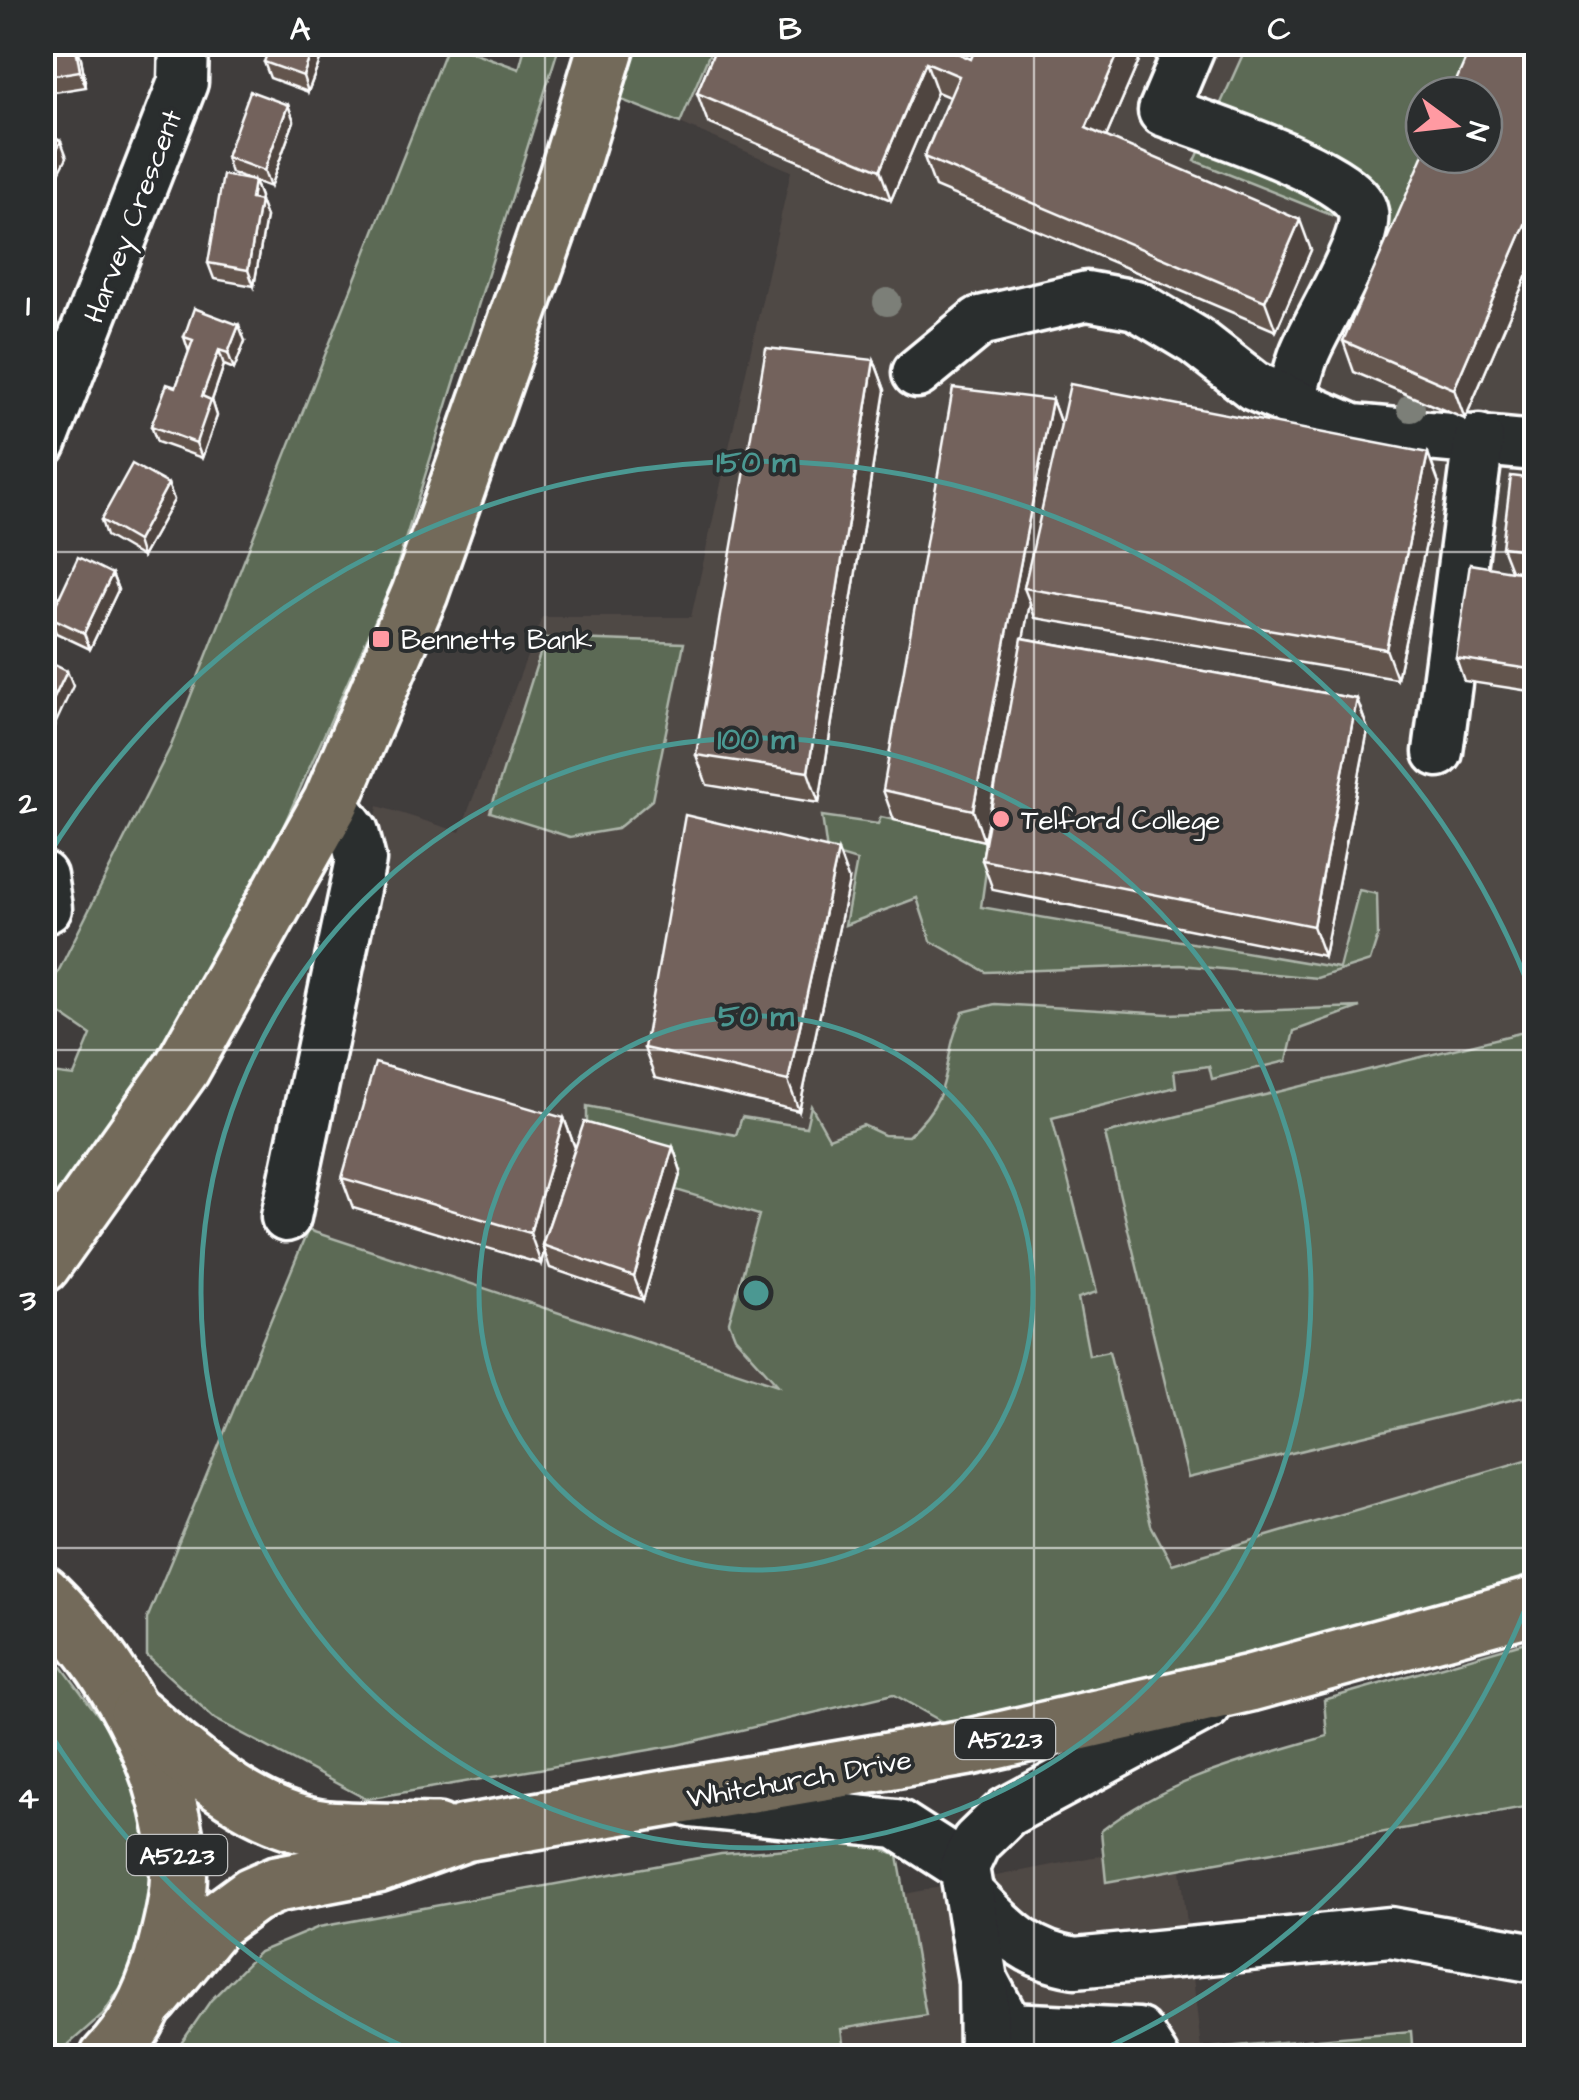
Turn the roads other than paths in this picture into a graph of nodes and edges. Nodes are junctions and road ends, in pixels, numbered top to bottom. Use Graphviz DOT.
graph roads {
  1 [pos="184,42"];
  2 [pos="608,42"];
  3 [pos="1192,42"];
  4 [pos="917,373"];
  5 [pos="1290,404"];
  6 [pos="1479,438"];
  7 [pos="42,442"];
  8 [pos="1536,446"];
  9 [pos="1438,752"];
  10 [pos="330,802"];
  11 [pos="286,1216"];
  12 [pos="42,1264"];
  13 [pos="42,1593"];
  14 [pos="1536,1604"];
  15 [pos="1250,1683"];
  16 [pos="136,1714"];
  17 [pos="674,1800"];
  18 [pos="465,1833"];
  19 [pos="967,1881"];
  20 [pos="1536,1958"];
  21 [pos="983,1980"];
  22 [pos="151,1999"];
  23 [pos="108,2058"];
  24 [pos="984,2058"];
  25 [pos="1154,2058"];
  1 -- 7 [label="street, Harvey Crescent"];
  2 -- 10 [label="main road"];
  3 -- 5 [label="street"];
  4 -- 5 [label="street"];
  5 -- 6 [label="street"];
  6 -- 8 [label="street"];
  6 -- 9 [label="street"];
  10 -- 11 [label="street"];
  10 -- 12 [label="main road"];
  13 -- 16 [label="main road, A5223"];
  14 -- 15 [label="main road, Whitchurch Drive / A5223"];
  15 -- 17 [label="main road, Whitchurch Drive / A5223"];
  15 -- 19 [label="street"];
  16 -- 18 [label="main road, Whitchurch Drive / A5223"];
  16 -- 22 [label="main road, A5223"];
  17 -- 18 [label="main road, Whitchurch Drive / A5223"];
  17 -- 19 [label="street"];
  18 -- 22 [label="main road, Whitchurch Drive / A5223"];
  19 -- 20 [label="street"];
  19 -- 21 [label="street"];
  21 -- 24 [label="street"];
  21 -- 25 [label="street"];
  22 -- 23 [label="main road, A5223"];
}
